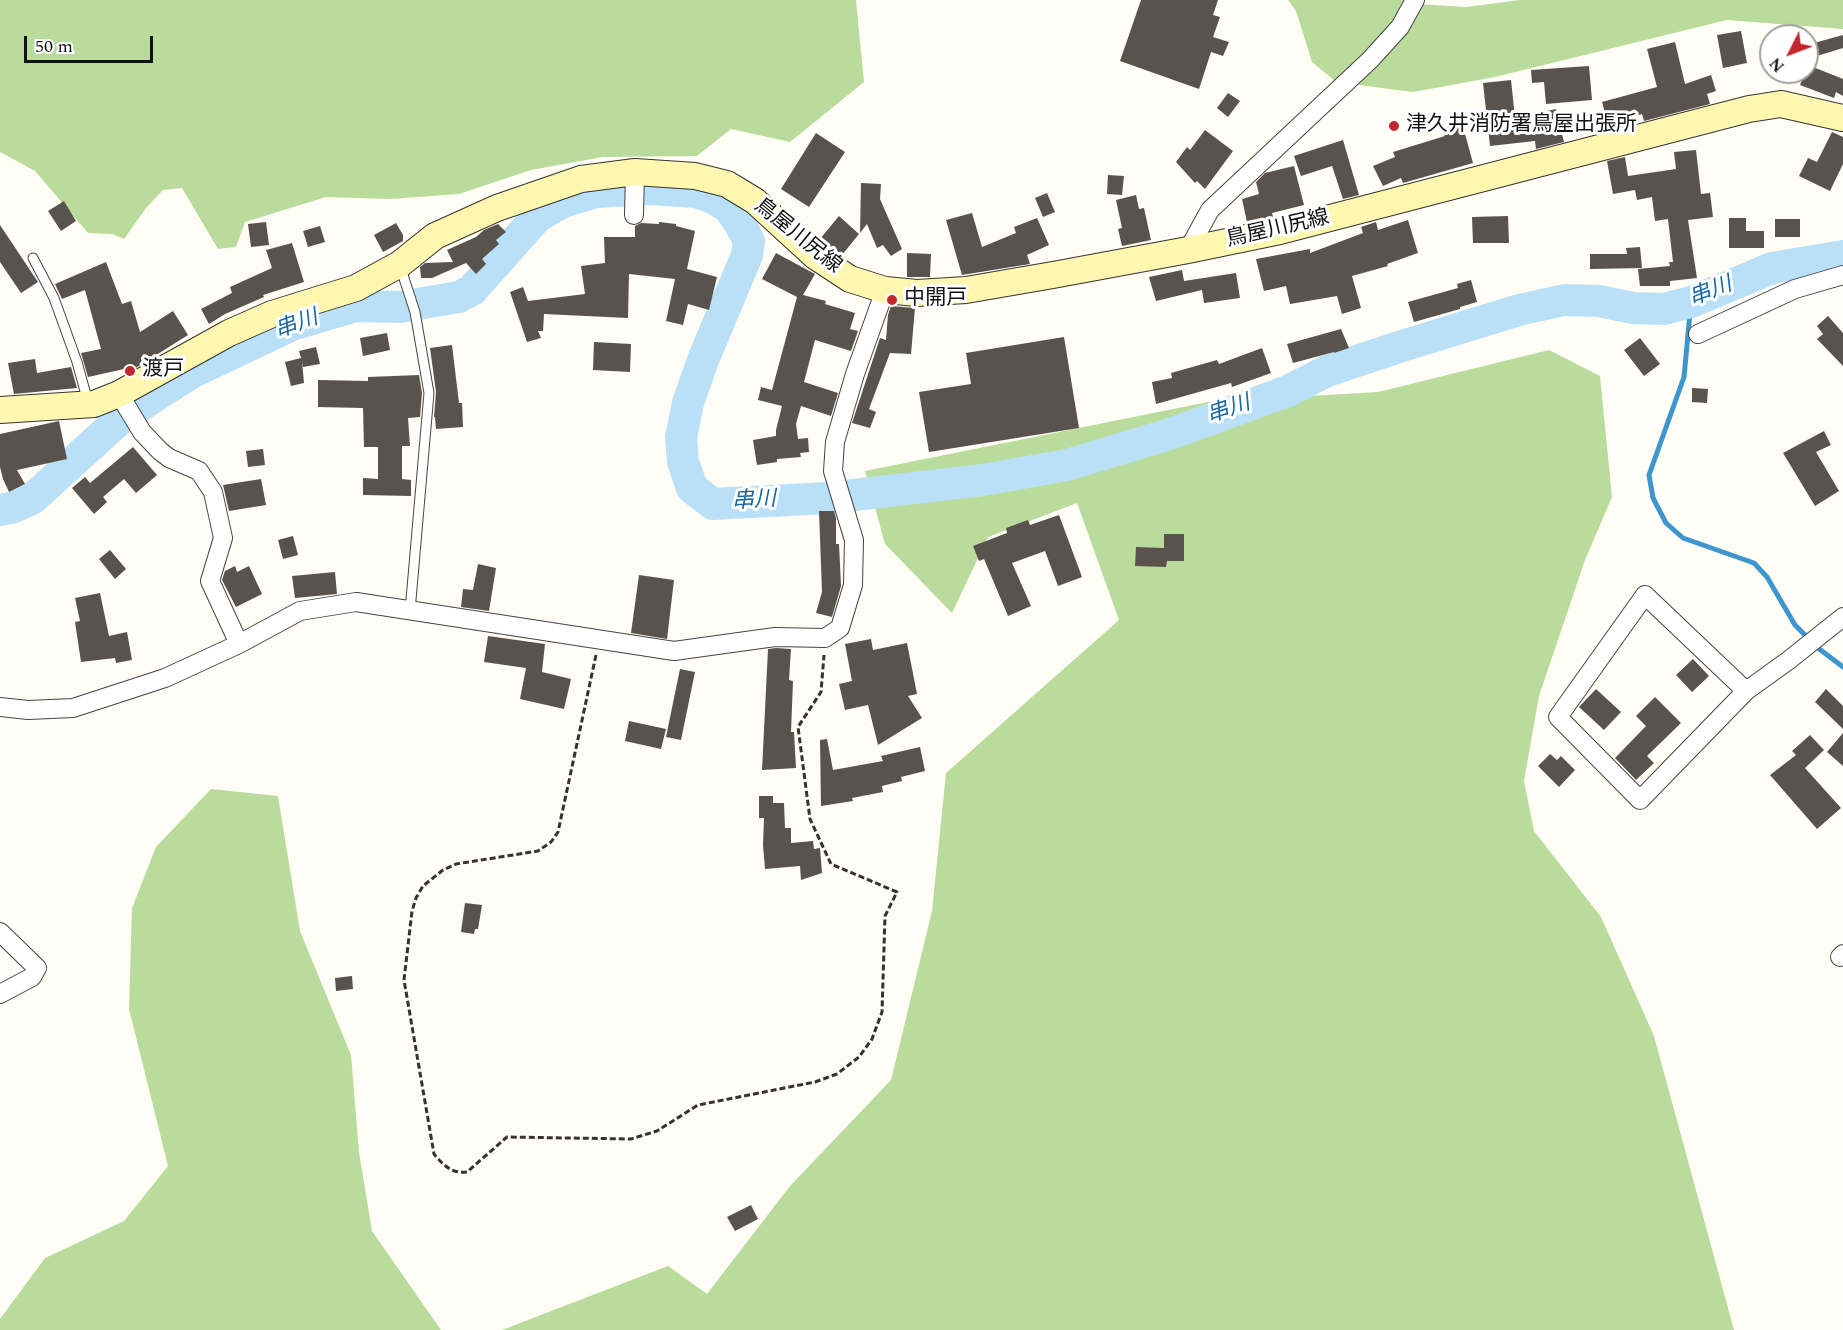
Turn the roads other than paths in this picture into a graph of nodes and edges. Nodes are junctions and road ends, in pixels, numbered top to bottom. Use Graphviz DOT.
graph roads {
  1 [pos="1415,0"];
  2 [pos="1843,118"];
  3 [pos="635,178"];
  4 [pos="634,215"];
  5 [pos="1188,250"];
  6 [pos="33,258"];
  7 [pos="403,273"];
  8 [pos="1843,274"];
  9 [pos="885,290"];
  10 [pos="1698,334"];
  11 [pos="122,399"];
  12 [pos="88,405"];
  13 [pos="0,410"];
  14 [pos="410,612"];
  15 [pos="1836,623"];
  16 [pos="239,644"];
  17 [pos="1746,691"];
  18 [pos="0,707"];
  19 [pos="0,932"];
  20 [pos="0,994"];
  1 -- 5 [label="street"];
  2 -- 5 [label="main road, 鳥屋川尻線"];
  3 -- 4 [label="street"];
  3 -- 7 [label="main road, 鳥屋川尻線"];
  3 -- 9 [label="main road, 鳥屋川尻線"];
  5 -- 9 [label="main road, 鳥屋川尻線"];
  6 -- 12 [label="lane"];
  7 -- 11 [label="main road, 鳥屋川尻線"];
  7 -- 14 [label="lane"];
  8 -- 10 [label="street"];
  9 -- 14 [label="street"];
  11 -- 12 [label="main road, 鳥屋川尻線"];
  11 -- 16 [label="street"];
  12 -- 13 [label="main road, 鳥屋川尻線"];
  14 -- 16 [label="street"];
  15 -- 17 [label="street"];
  16 -- 18 [label="street"];
  17 -- 17 [label="street"];
  19 -- 20 [label="street"];
}
